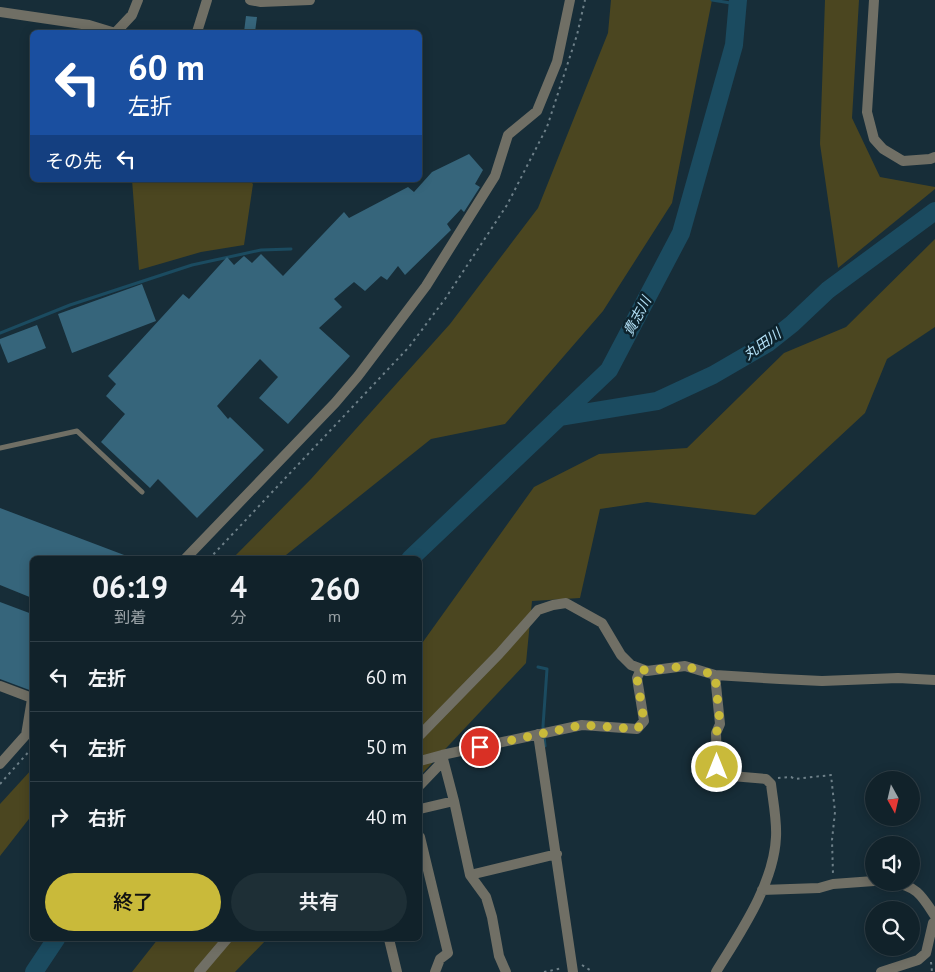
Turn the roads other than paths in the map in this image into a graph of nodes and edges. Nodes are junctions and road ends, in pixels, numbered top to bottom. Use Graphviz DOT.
graph roads {
  1 [pos="138,0"];
  2 [pos="207,0"];
  3 [pos="250,0"];
  4 [pos="310,0"];
  5 [pos="570,0"];
  6 [pos="874,0"];
  7 [pos="0,12"];
  8 [pos="108,30"];
  9 [pos="116,30"];
  10 [pos="198,30"];
  11 [pos="935,156"];
  12 [pos="0,448"];
  13 [pos="142,492"];
  14 [pos="188,556"];
  15 [pos="641,669"];
  16 [pos="715,675"];
  17 [pos="935,680"];
  18 [pos="0,686"];
  19 [pos="30,698"];
  20 [pos="29,732"];
  21 [pos="422,733"];
  22 [pos="538,734"];
  23 [pos="442,758"];
  24 [pos="422,761"];
  25 [pos="0,764"];
  26 [pos="422,783"];
  27 [pos="454,801"];
  28 [pos="422,809"];
  29 [pos="422,845"];
  30 [pos="557,854"];
  31 [pos="470,874"];
  32 [pos="865,882"];
  33 [pos="762,890"];
  34 [pos="917,891"];
  35 [pos="935,916"];
  36 [pos="935,922"];
  37 [pos="225,941"];
  38 [pos="389,941"];
  39 [pos="199,972"];
  40 [pos="397,972"];
  41 [pos="435,972"];
  42 [pos="506,972"];
  43 [pos="573,972"];
  44 [pos="716,972"];
  45 [pos="881,972"];
  1 -- 9 [label="street"];
  2 -- 10 [label="street"];
  3 -- 4 [label="street"];
  5 -- 14 [label="street"];
  6 -- 11 [label="street"];
  7 -- 8 [label="street"];
  12 -- 13 [label="lane"];
  15 -- 16 [label="street"];
  15 -- 21 [label="street"];
  15 -- 22 [label="street"];
  16 -- 17 [label="street"];
  16 -- 33 [label="street"];
  18 -- 19 [label="street"];
  20 -- 25 [label="street"];
  22 -- 23 [label="street"];
  22 -- 30 [label="street"];
  23 -- 24 [label="street"];
  23 -- 26 [label="street"];
  23 -- 27 [label="street"];
  27 -- 28 [label="street"];
  27 -- 31 [label="street"];
  29 -- 41 [label="street"];
  30 -- 31 [label="street"];
  30 -- 43 [label="street"];
  31 -- 42 [label="street"];
  32 -- 33 [label="street"];
  33 -- 44 [label="street"];
  34 -- 35 [label="street"];
  36 -- 45 [label="street"];
  37 -- 39 [label="street"];
  38 -- 40 [label="street"];
}
